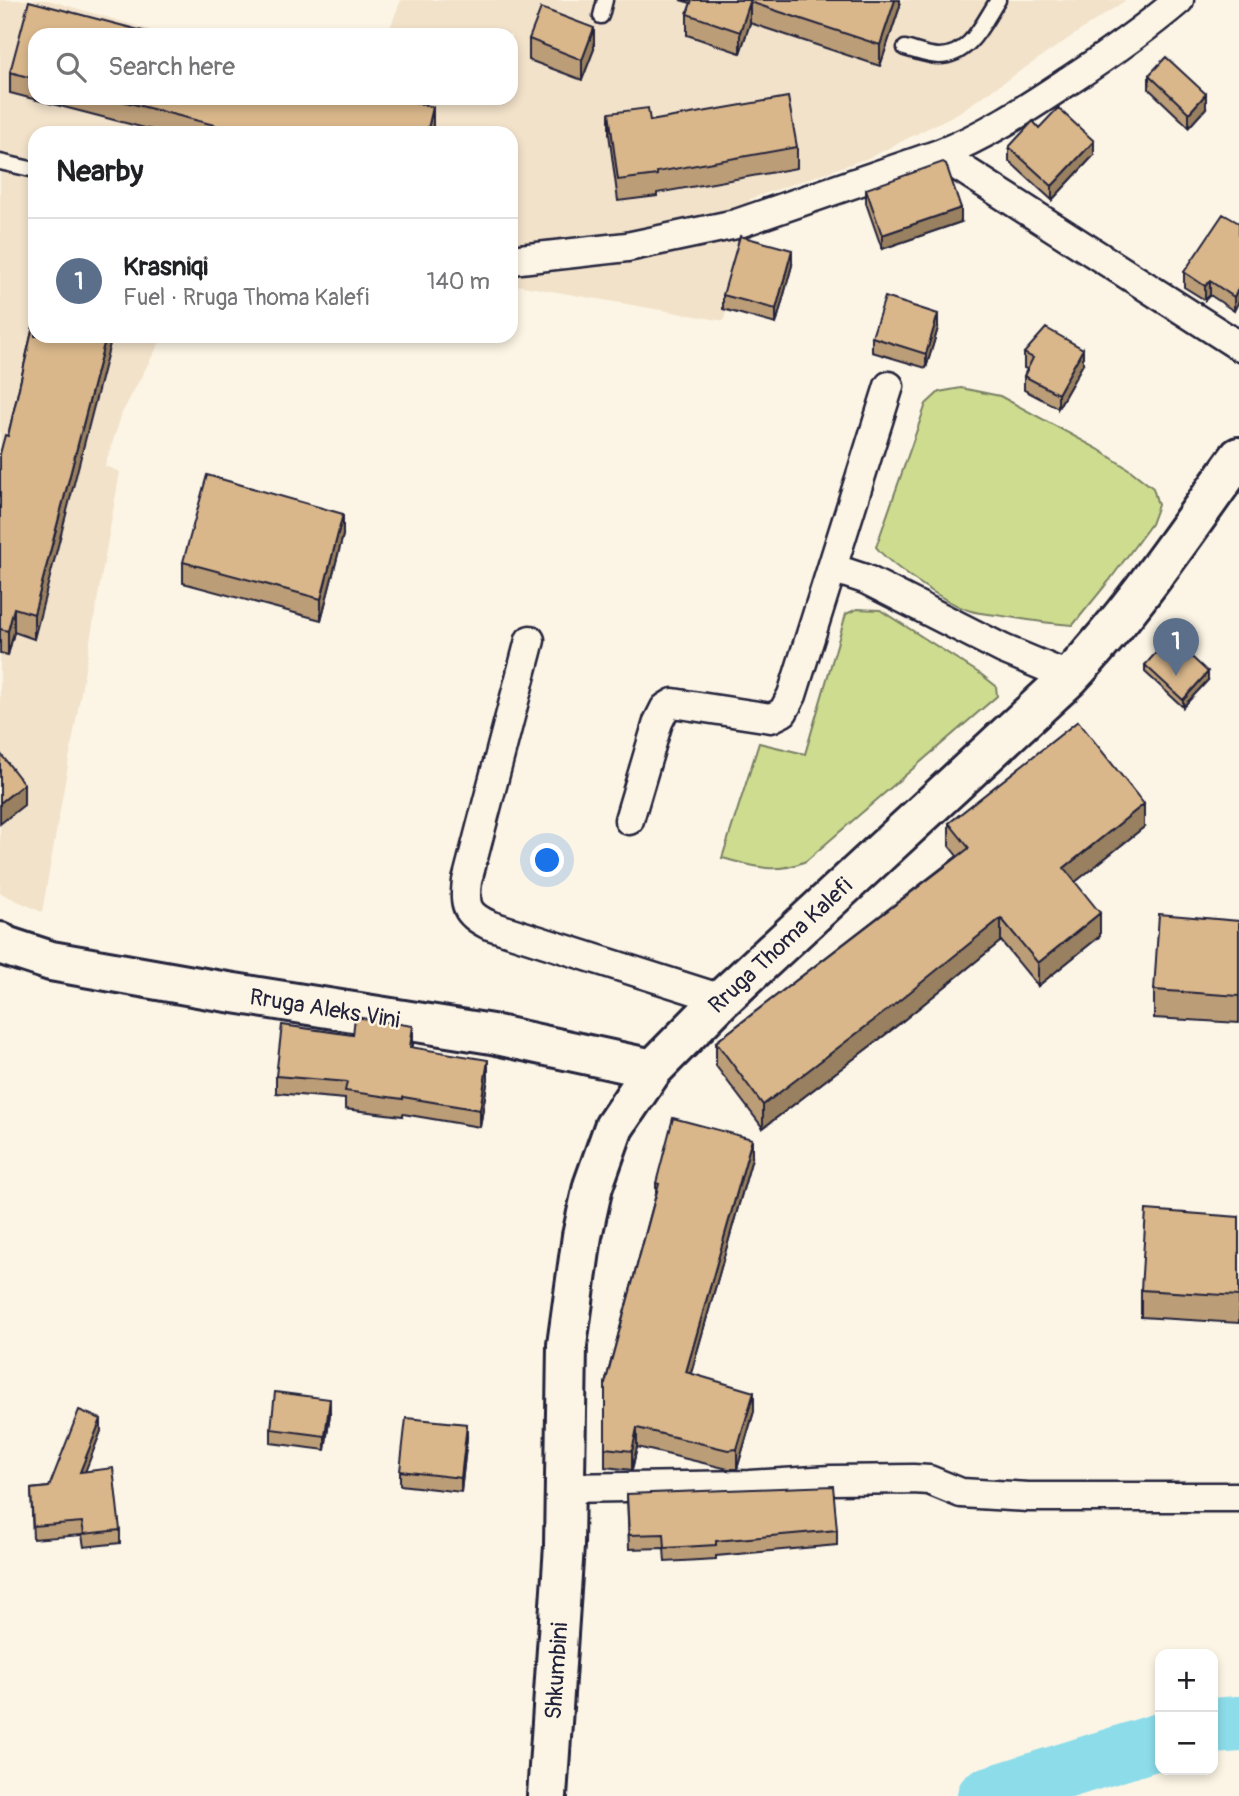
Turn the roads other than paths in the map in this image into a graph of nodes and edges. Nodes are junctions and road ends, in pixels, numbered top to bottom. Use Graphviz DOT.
graph roads {
  1 [pos="605,0"];
  2 [pos="998,0"];
  3 [pos="1179,0"];
  4 [pos="601,16"];
  5 [pos="905,48"];
  6 [pos="939,154"];
  7 [pos="0,162"];
  8 [pos="28,168"];
  9 [pos="518,259"];
  10 [pos="1239,346"];
  11 [pos="889,386"];
  12 [pos="1239,457"];
  13 [pos="832,568"];
  14 [pos="530,640"];
  15 [pos="1070,677"];
  16 [pos="629,820"];
  17 [pos="2,945"];
  18 [pos="722,999"];
  19 [pos="653,1069"];
  20 [pos="565,1488"];
  21 [pos="1239,1497"];
  22 [pos="564,1546"];
  23 [pos="547,1796"];
  1 -- 4 [label="lane"];
  2 -- 5 [label="lane"];
  3 -- 6 [label="street"];
  6 -- 9 [label="street"];
  6 -- 10 [label="street"];
  7 -- 8 [label="lane"];
  11 -- 13 [label="street"];
  12 -- 15 [label="main road, Rruga Thoma Kalefi"];
  13 -- 15 [label="street"];
  13 -- 16 [label="street"];
  14 -- 18 [label="street"];
  15 -- 18 [label="main road, Rruga Thoma Kalefi"];
  17 -- 19 [label="main road, Rruga Aleks Vini"];
  18 -- 19 [label="main road, Rruga Thoma Kalefi"];
  19 -- 20 [label="main road, Rruga Thoma Kalefi"];
  20 -- 21 [label="street"];
  20 -- 22 [label="main road, Rruga Thoma Kalefi"];
  22 -- 23 [label="main road, Shkumbini"];
}
